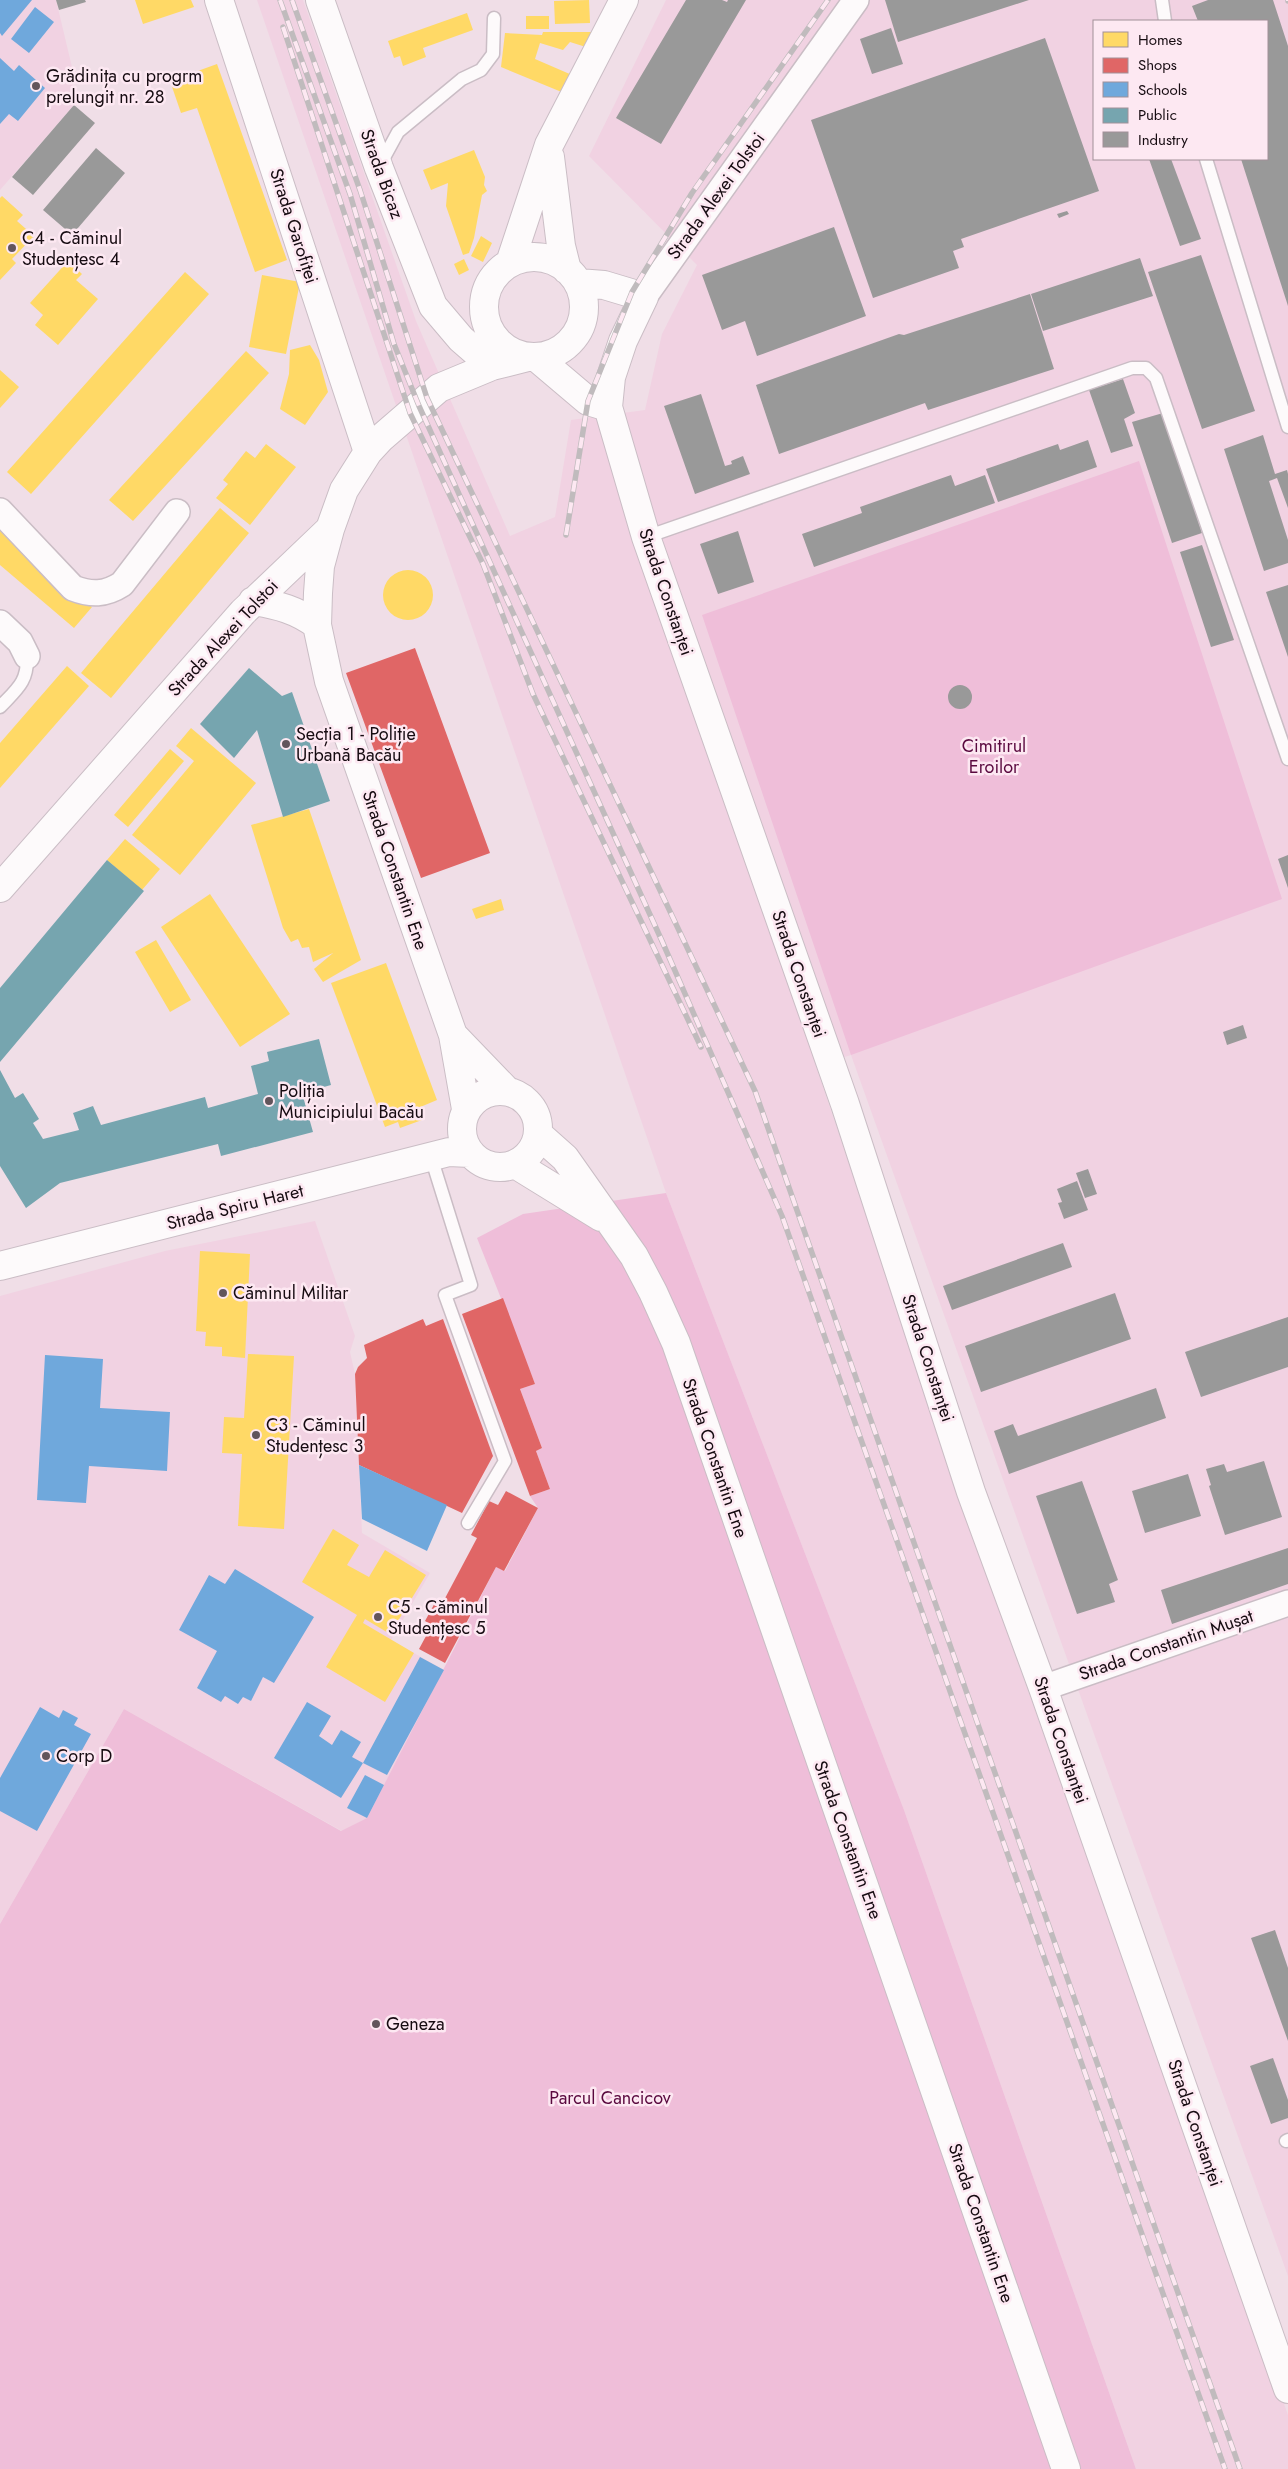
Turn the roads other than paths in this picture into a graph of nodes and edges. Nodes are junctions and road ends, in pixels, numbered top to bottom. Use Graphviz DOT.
graph roads {
  1 [pos="218,0"];
  2 [pos="320,0"];
  3 [pos="624,0"];
  4 [pos="856,0"];
  5 [pos="1162,0"];
  6 [pos="494,18"];
  7 [pos="1165,20"];
  8 [pos="549,145"];
  9 [pos="1206,160"];
  10 [pos="379,168"];
  11 [pos="510,263"];
  12 [pos="572,276"];
  13 [pos="485,294"];
  14 [pos="644,297"];
  15 [pos="461,340"];
  16 [pos="532,357"];
  17 [pos="492,366"];
  18 [pos="439,388"];
  19 [pos="608,407"];
  20 [pos="1288,427"];
  21 [pos="368,452"];
  22 [pos="0,511"];
  23 [pos="177,512"];
  24 [pos="330,529"];
  25 [pos="646,536"];
  26 [pos="253,601"];
  27 [pos="0,623"];
  28 [pos="317,624"];
  29 [pos="28,656"];
  30 [pos="0,707"];
  31 [pos="1288,759"];
  32 [pos="3,879"];
  33 [pos="453,1035"];
  34 [pos="507,1091"];
  35 [pos="466,1109"];
  36 [pos="538,1134"];
  37 [pos="470,1153"];
  38 [pos="431,1157"];
  39 [pos="515,1164"];
  40 [pos="608,1222"];
  41 [pos="0,1266"];
  42 [pos="468,1523"];
  43 [pos="1288,1603"];
  44 [pos="1043,1688"];
  45 [pos="1280,2342"];
  46 [pos="1288,2389"];
  47 [pos="1066,2469"];
  1 -- 21 [label="street, Strada Garofiței"];
  2 -- 10 [label="street, Strada Bicaz"];
  3 -- 8 [label="street, Strada Alexei Tolstoi"];
  4 -- 14 [label="street, Strada Alexei Tolstoi"];
  5 -- 7 [label="lane"];
  6 -- 10 [label="lane"];
  8 -- 11 [label="street, Strada Alexei Tolstoi"];
  8 -- 12 [label="street, Strada Alexei Tolstoi"];
  9 -- 20 [label="lane"];
  10 -- 15 [label="street, Strada Bicaz"];
  11 -- 12 [label="street"];
  11 -- 13 [label="street, Strada Alexei Tolstoi"];
  12 -- 14 [label="street"];
  12 -- 16 [label="street, Strada Alexei Tolstoi"];
  13 -- 15 [label="street, Strada Alexei Tolstoi"];
  13 -- 16 [label="street"];
  14 -- 19 [label="street, Strada Alexei Tolstoi"];
  15 -- 17 [label="street, Strada Bicaz"];
  15 -- 18 [label="street, Strada Alexei Tolstoi"];
  16 -- 17 [label="street, Strada Alexei Tolstoi"];
  16 -- 19 [label="street"];
  17 -- 18 [label="street, Strada Alexei Tolstoi"];
  18 -- 21 [label="street, Strada Alexei Tolstoi"];
  19 -- 25 [label="street, Strada Constanței"];
  21 -- 24 [label="street, Strada Alexei Tolstoi"];
  22 -- 23 [label="street"];
  24 -- 26 [label="street, Strada Alexei Tolstoi"];
  24 -- 28 [label="street, Strada Constantin Ene"];
  25 -- 31 [label="lane"];
  25 -- 44 [label="street, Strada Constanței"];
  26 -- 28 [label="street"];
  26 -- 32 [label="street, Strada Alexei Tolstoi"];
  27 -- 29 [label="street"];
  28 -- 33 [label="street, Strada Constantin Ene"];
  29 -- 30 [label="lane"];
  33 -- 34 [label="street, Strada Constantin Ene"];
  33 -- 35 [label="street, Strada Constantin Ene"];
  34 -- 35 [label="street"];
  34 -- 36 [label="street"];
  35 -- 37 [label="street"];
  36 -- 39 [label="street"];
  36 -- 40 [label="street, Strada Constantin Ene"];
  37 -- 38 [label="street, Strada Spiru Haret"];
  37 -- 39 [label="street"];
  38 -- 41 [label="street, Strada Spiru Haret"];
  38 -- 42 [label="lane"];
  39 -- 40 [label="street, Strada Constantin Ene"];
  40 -- 47 [label="street, Strada Constantin Ene"];
  43 -- 44 [label="street, Strada Constantin Mușat"];
  44 -- 45 [label="street, Strada Constanței"];
  45 -- 46 [label="street, Strada Constanței"];
}
